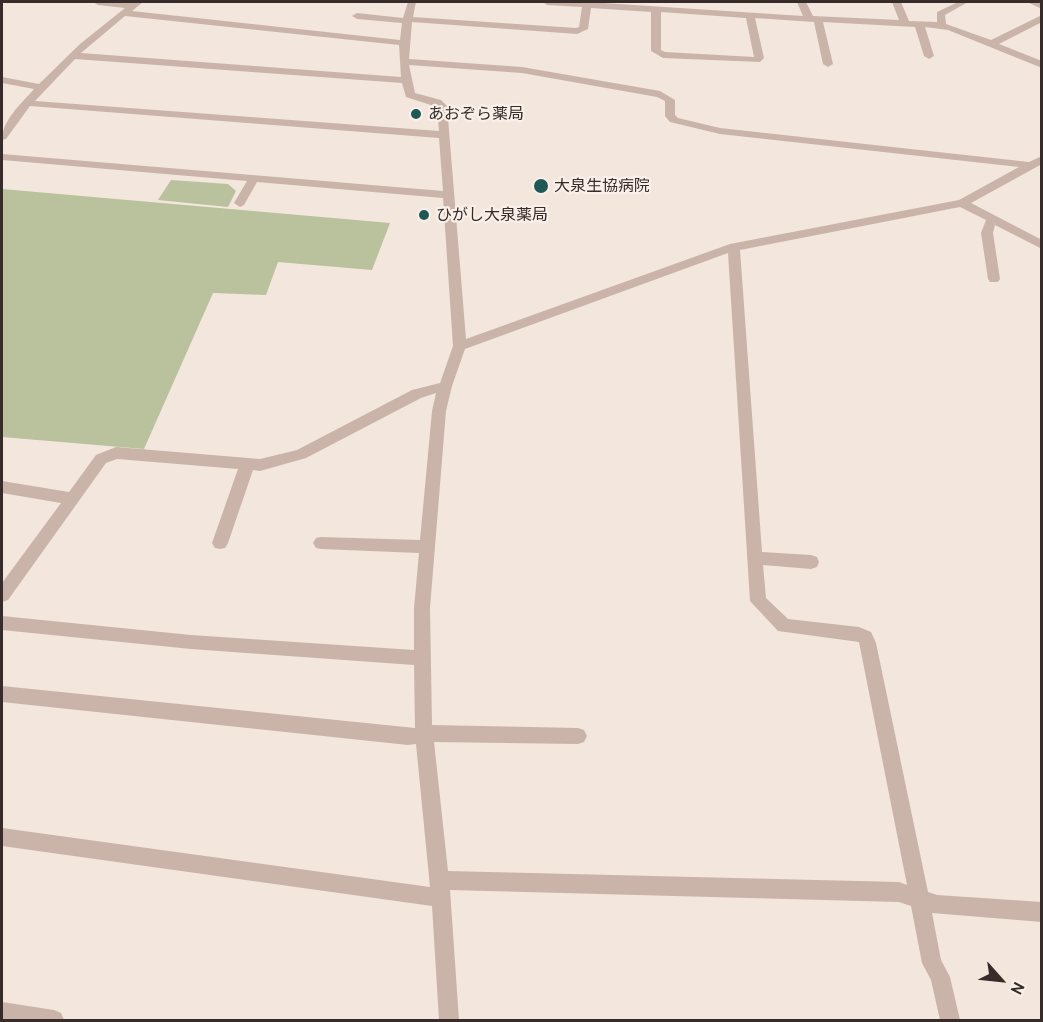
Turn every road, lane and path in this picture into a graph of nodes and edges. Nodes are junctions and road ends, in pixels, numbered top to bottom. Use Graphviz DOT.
graph roads {
  1 [pos="98,2"];
  2 [pos="412,2"];
  3 [pos="547,2"];
  4 [pos="802,2"];
  5 [pos="897,2"];
  6 [pos="964,2"];
  7 [pos="1032,2"];
  8 [pos="587,4"];
  9 [pos="624,4"];
  10 [pos="1041,6"];
  11 [pos="131,7"];
  12 [pos="656,10"];
  13 [pos="357,16"];
  14 [pos="750,16"];
  15 [pos="1041,18"];
  16 [pos="406,20"];
  17 [pos="814,20"];
  18 [pos="905,23"];
  19 [pos="919,24"];
  20 [pos="942,26"];
  21 [pos="404,43"];
  22 [pos="991,44"];
  23 [pos="75,56"];
  24 [pos="929,56"];
  25 [pos="405,62"];
  26 [pos="828,64"];
  27 [pos="1041,65"];
  28 [pos="2,80"];
  29 [pos="406,80"];
  30 [pos="42,88"];
  31 [pos="26,103"];
  32 [pos="443,135"];
  33 [pos="2,136"];
  34 [pos="2,157"];
  35 [pos="1036,162"];
  36 [pos="254,178"];
  37 [pos="447,195"];
  38 [pos="962,203"];
  39 [pos="240,204"];
  40 [pos="992,221"];
  41 [pos="1041,245"];
  42 [pos="734,248"];
  43 [pos="994,279"];
  44 [pos="460,346"];
  45 [pos="445,386"];
  46 [pos="247,465"];
  47 [pos="2,487"];
  48 [pos="74,499"];
  49 [pos="220,543"];
  50 [pos="321,543"];
  51 [pos="428,547"];
  52 [pos="755,558"];
  53 [pos="811,562"];
  54 [pos="2,595"];
  55 [pos="2,623"];
  56 [pos="422,658"];
  57 [pos="2,694"];
  58 [pos="424,735"];
  59 [pos="578,735"];
  60 [pos="2,837"];
  61 [pos="440,889"];
  62 [pos="919,899"];
  63 [pos="1041,912"];
  64 [pos="2,1012"];
  65 [pos="52,1020"];
  66 [pos="449,1020"];
  67 [pos="950,1020"];
  1 -- 11 [label="street"];
  2 -- 16 [label="street"];
  3 -- 8 [label="street"];
  4 -- 17 [label="street"];
  5 -- 18 [label="street"];
  6 -- 20 [label="street"];
  7 -- 10 [label="street"];
  8 -- 9 [label="street"];
  8 -- 16 [label="street"];
  9 -- 12 [label="street"];
  11 -- 21 [label="street"];
  11 -- 23 [label="street"];
  12 -- 14 [label="street"];
  12 -- 14 [label="street"];
  13 -- 16 [label="street"];
  14 -- 17 [label="street"];
  15 -- 22 [label="street"];
  16 -- 21 [label="street"];
  17 -- 18 [label="street"];
  17 -- 26 [label="street"];
  18 -- 19 [label="street"];
  19 -- 20 [label="street"];
  19 -- 24 [label="street"];
  20 -- 22 [label="street"];
  21 -- 25 [label="street"];
  22 -- 27 [label="street"];
  23 -- 29 [label="street"];
  23 -- 30 [label="street"];
  25 -- 29 [label="street"];
  25 -- 35 [label="street"];
  28 -- 30 [label="street"];
  29 -- 32 [label="street"];
  30 -- 31 [label="street"];
  31 -- 32 [label="street"];
  31 -- 33 [label="street"];
  32 -- 37 [label="street"];
  34 -- 36 [label="street"];
  35 -- 38 [label="street"];
  36 -- 37 [label="street"];
  36 -- 39 [label="street"];
  37 -- 44 [label="street"];
  38 -- 40 [label="street"];
  38 -- 42 [label="street"];
  40 -- 41 [label="street"];
  40 -- 43 [label="street"];
  42 -- 44 [label="street"];
  42 -- 52 [label="street"];
  44 -- 45 [label="street"];
  45 -- 46 [label="street"];
  45 -- 51 [label="street"];
  46 -- 48 [label="street"];
  46 -- 49 [label="street"];
  47 -- 48 [label="street"];
  48 -- 54 [label="street"];
  50 -- 51 [label="street"];
  51 -- 56 [label="street"];
  52 -- 53 [label="street"];
  52 -- 62 [label="street"];
  55 -- 56 [label="street"];
  56 -- 58 [label="street"];
  57 -- 58 [label="street"];
  58 -- 59 [label="street"];
  58 -- 61 [label="street"];
  60 -- 61 [label="street"];
  61 -- 62 [label="street"];
  61 -- 66 [label="street"];
  62 -- 63 [label="street"];
  62 -- 67 [label="street"];
  64 -- 65 [label="street"];
}
